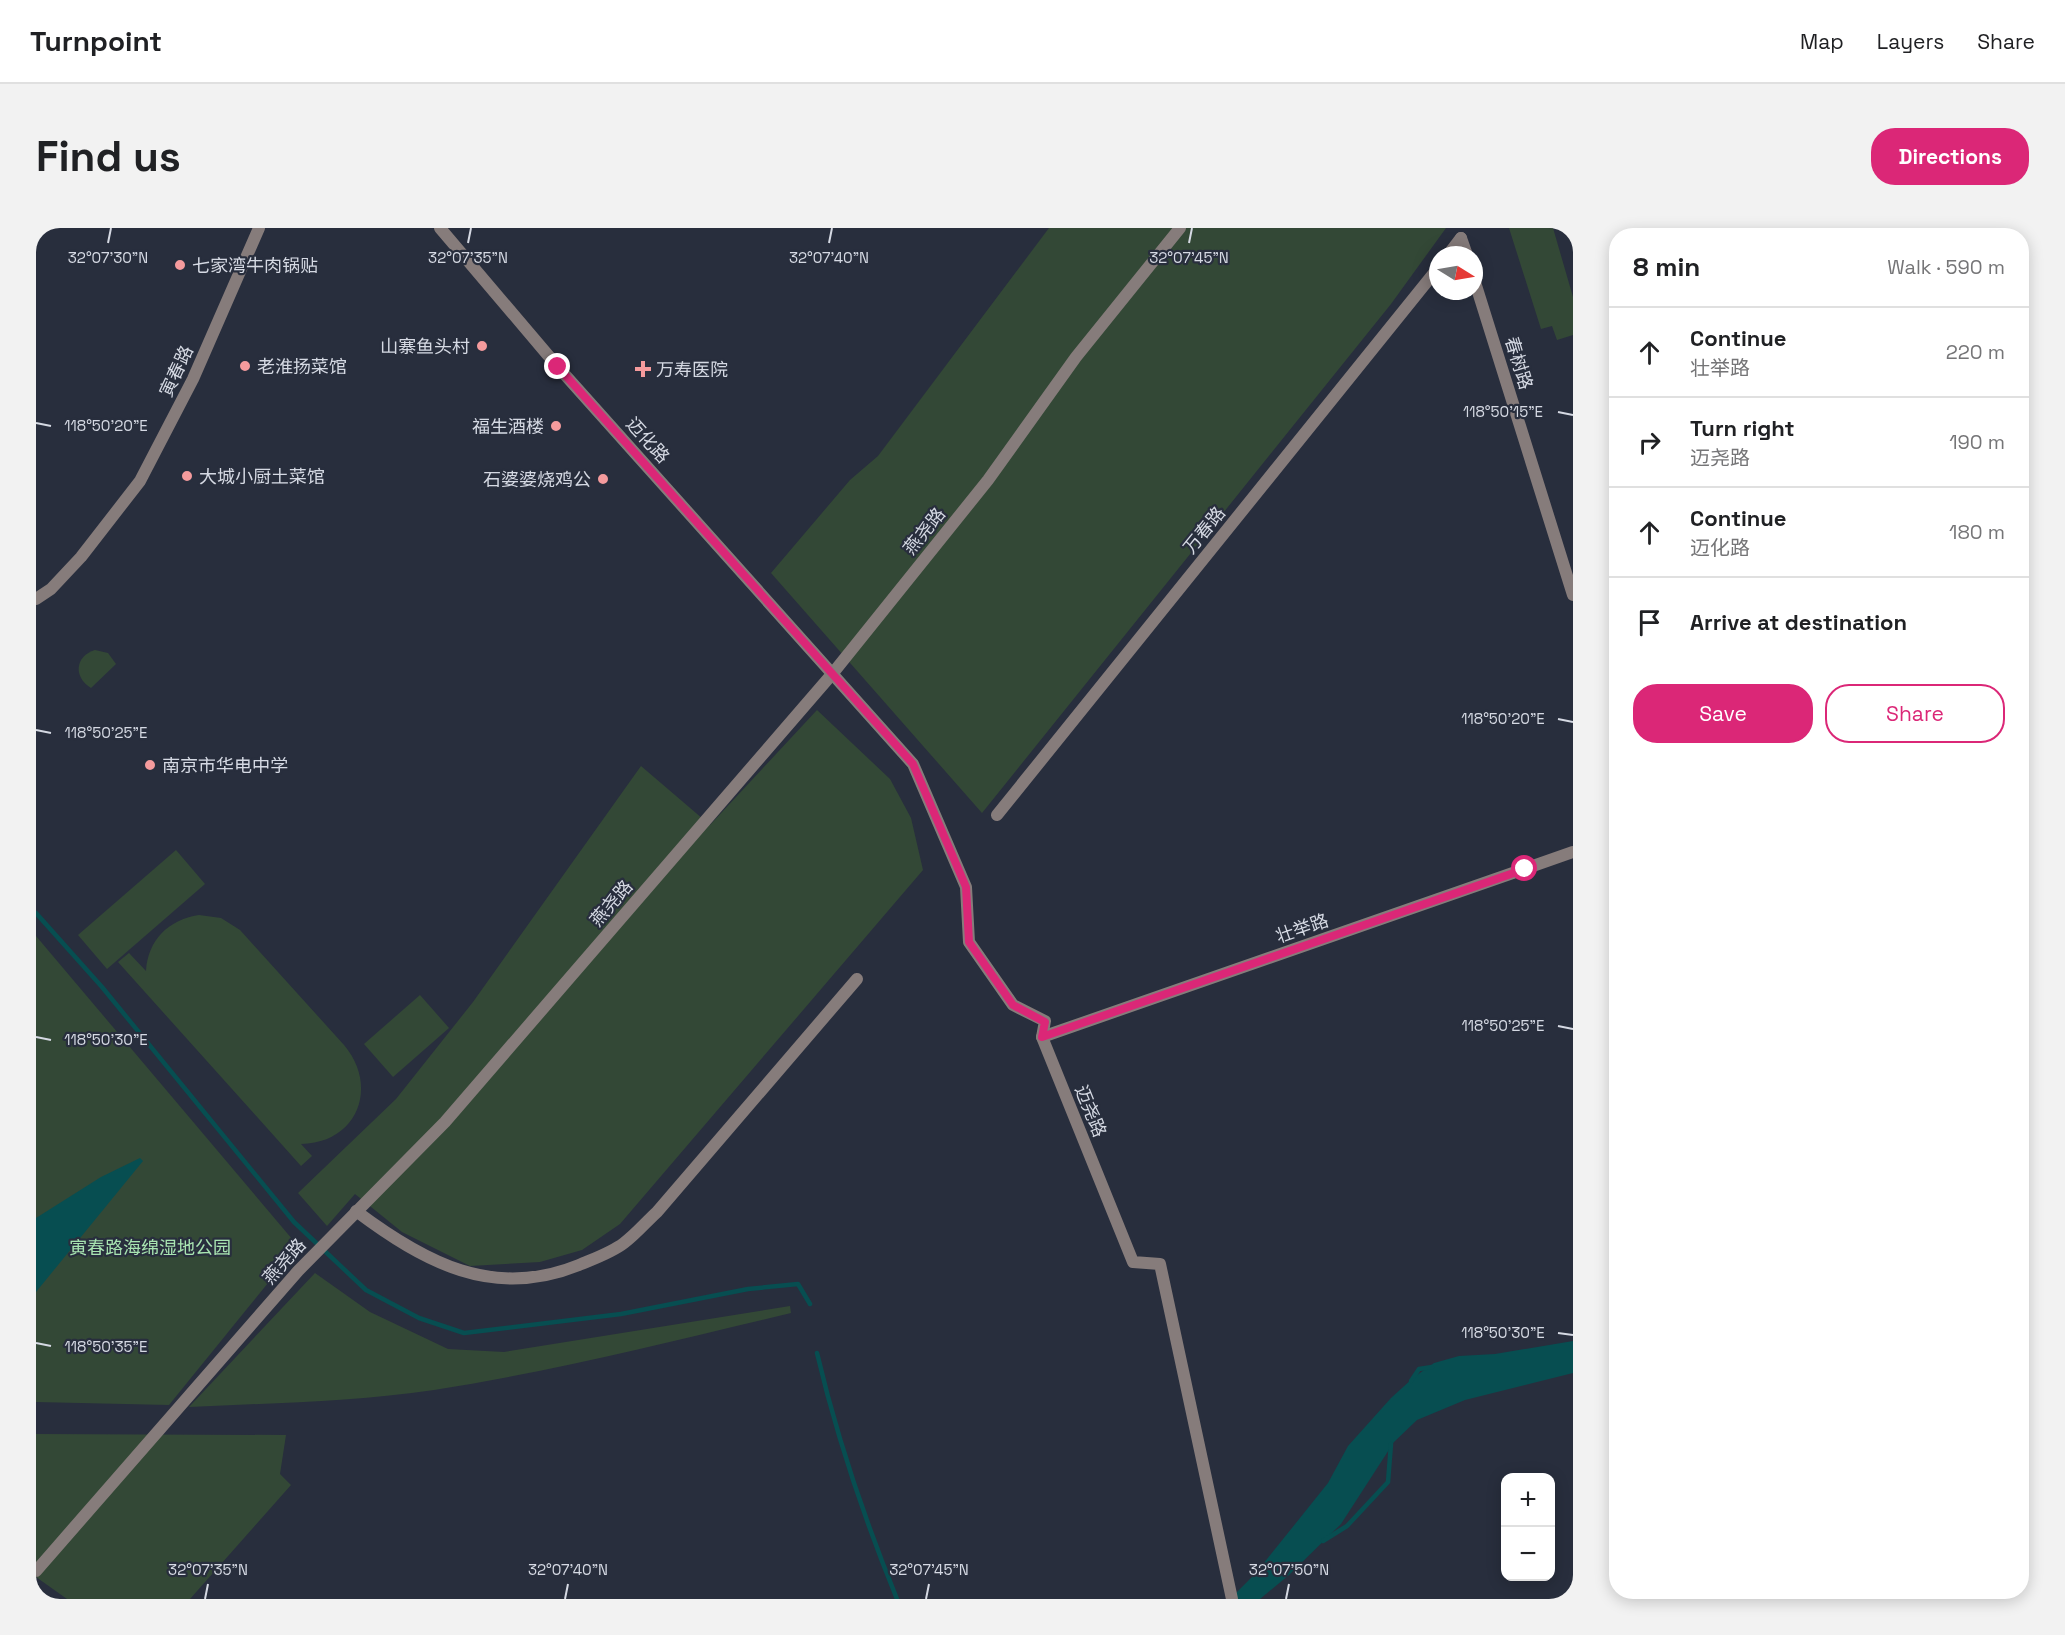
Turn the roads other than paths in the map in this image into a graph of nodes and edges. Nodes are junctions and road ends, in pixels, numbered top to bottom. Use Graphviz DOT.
graph roads {
  1 [pos="259,228"];
  2 [pos="440,228"];
  3 [pos="1180,228"];
  4 [pos="1455,246"];
  5 [pos="1464,246"];
  6 [pos="1429,279"];
  7 [pos="1481,300"];
  8 [pos="1573,595"];
  9 [pos="36,598"];
  10 [pos="833,673"];
  11 [pos="997,815"];
  12 [pos="1573,852"];
  13 [pos="857,979"];
  14 [pos="1042,1037"];
  15 [pos="356,1211"];
  16 [pos="36,1571"];
  17 [pos="1233,1599"];
  1 -- 9 [label="street, 寅春路"];
  2 -- 10 [label="street, 迈化路"];
  3 -- 10 [label="street, 燕尧路"];
  4 -- 5 [label="street"];
  6 -- 11 [label="street, 万春路"];
  7 -- 8 [label="street, 春树路"];
  10 -- 14 [label="street, 迈尧路"];
  10 -- 15 [label="street, 燕尧路"];
  12 -- 14 [label="street, 壮举路"];
  13 -- 15 [label="street"];
  14 -- 17 [label="street, 迈尧路"];
  15 -- 16 [label="street, 燕尧路"];
}
